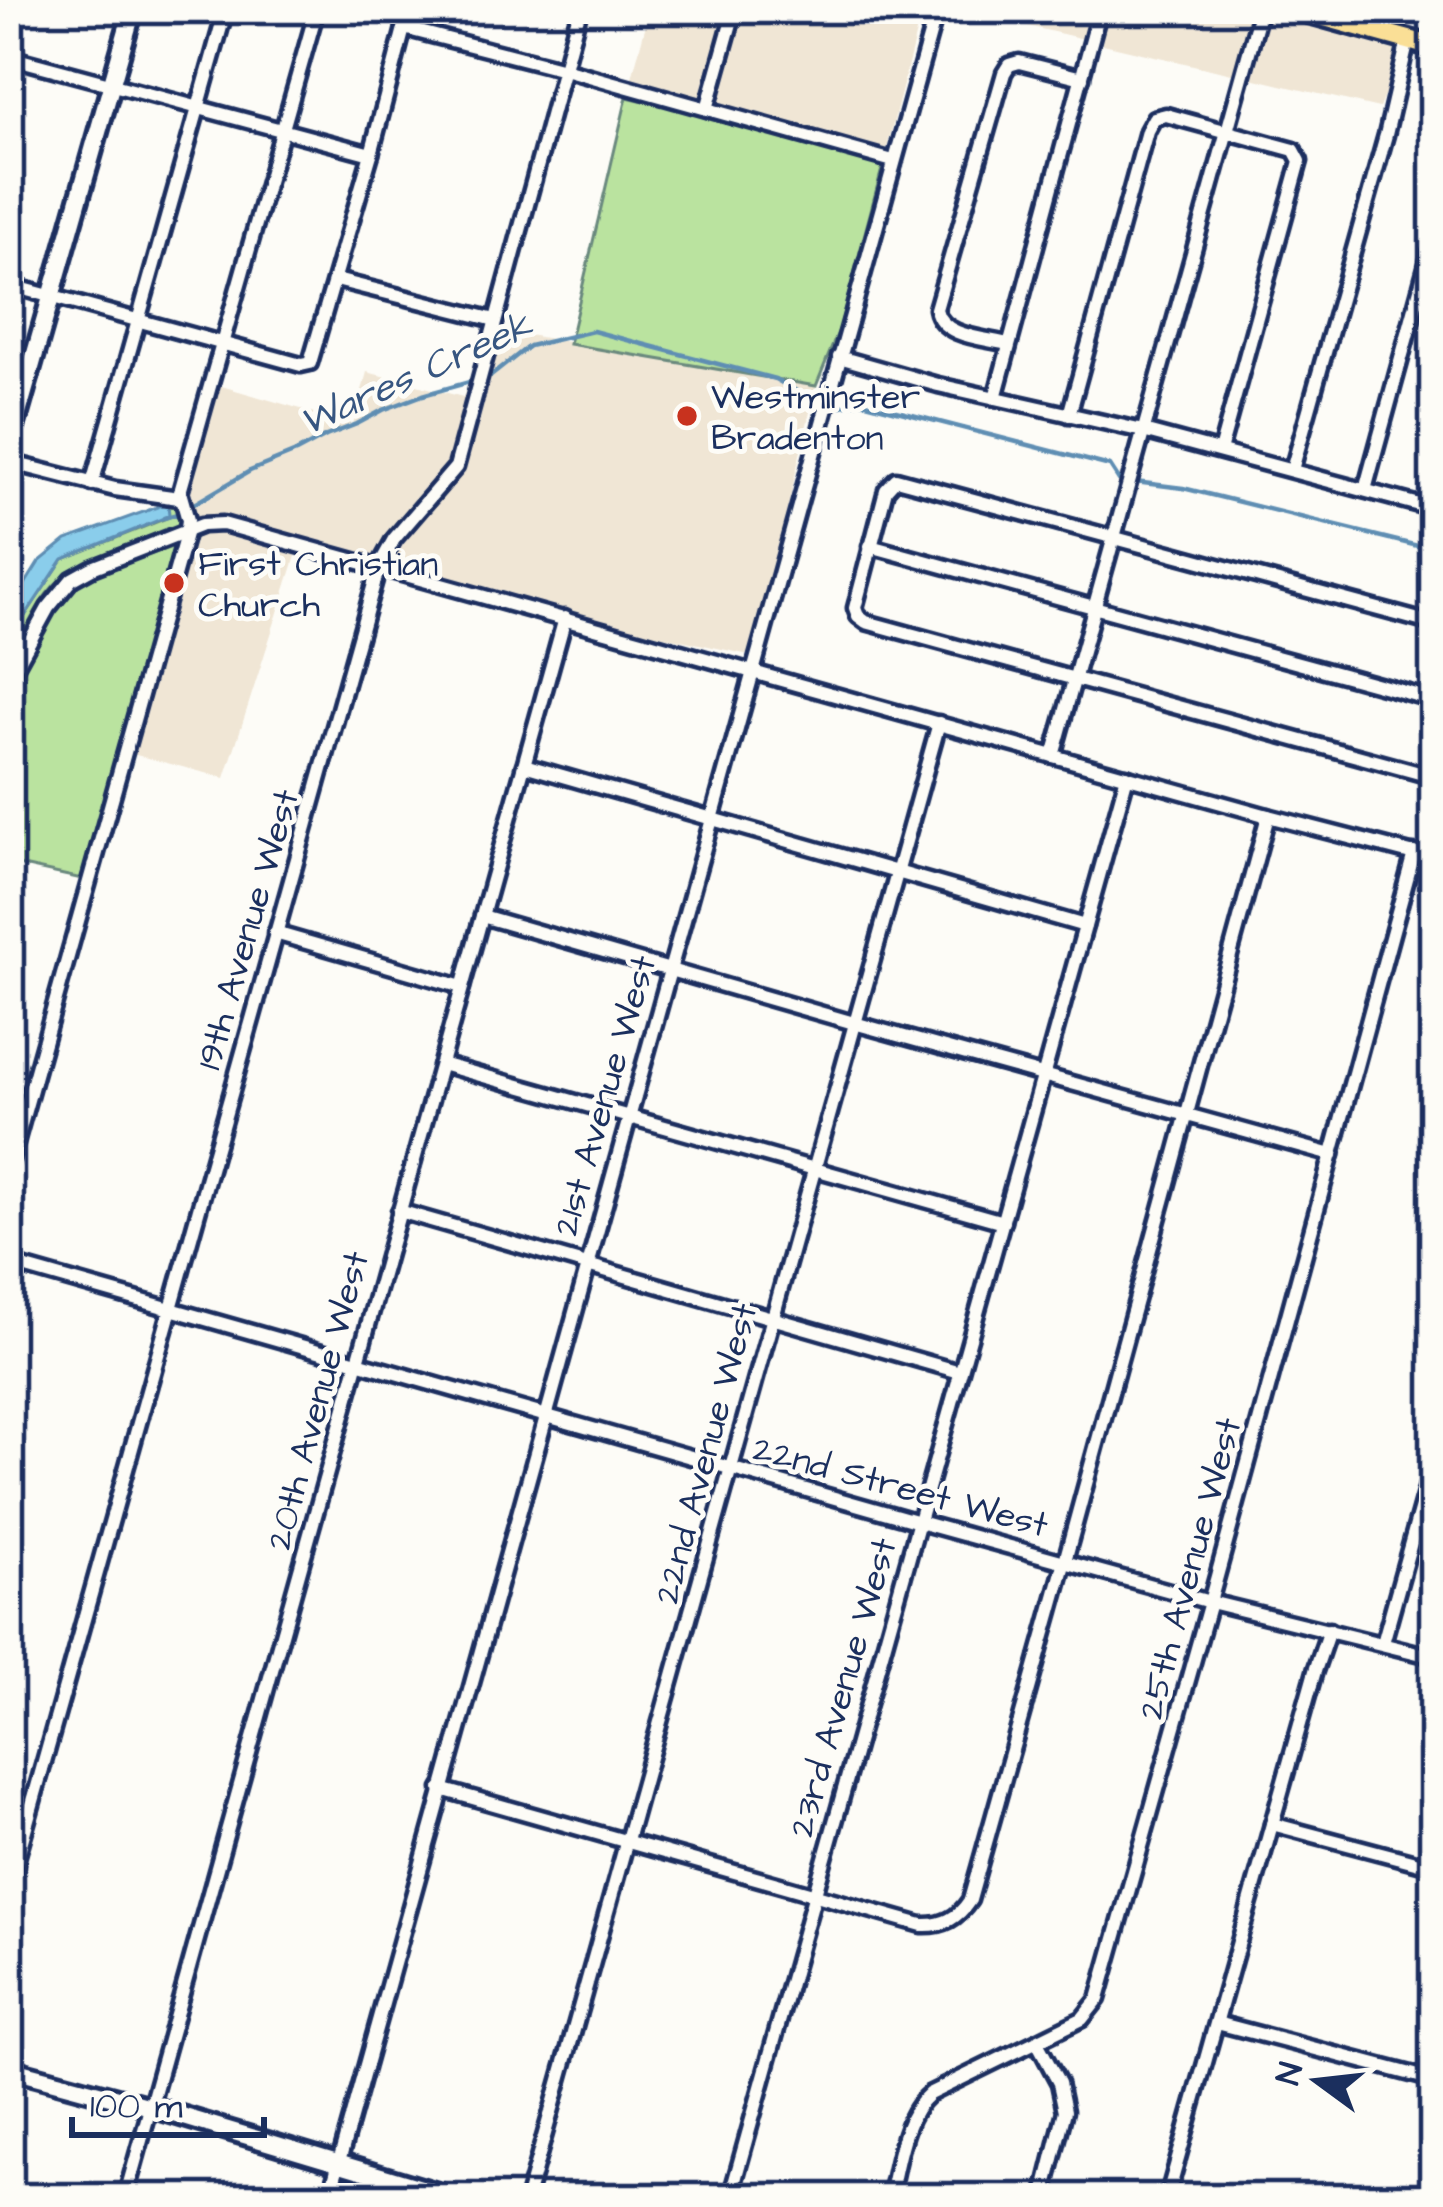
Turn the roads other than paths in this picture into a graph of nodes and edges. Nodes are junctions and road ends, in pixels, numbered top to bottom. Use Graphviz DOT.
graph roads {
  1 [pos="133,9"];
  2 [pos="226,9"];
  3 [pos="316,9"];
  4 [pos="409,9"];
  5 [pos="580,9"];
  6 [pos="735,9"];
  7 [pos="937,9"];
  8 [pos="1100,9"];
  9 [pos="1261,9"];
  10 [pos="1296,9"];
  11 [pos="1348,16"];
  12 [pos="404,28"];
  13 [pos="1408,40"];
  14 [pos="1434,47"];
  15 [pos="9,57"];
  16 [pos="564,69"];
  17 [pos="1082,78"];
  18 [pos="111,85"];
  19 [pos="198,108"];
  20 [pos="707,109"];
  21 [pos="282,130"];
  22 [pos="1228,132"];
  23 [pos="371,154"];
  24 [pos="893,161"];
  25 [pos="1434,238"];
  26 [pos="336,280"];
  27 [pos="9,285"];
  28 [pos="50,297"];
  29 [pos="136,320"];
  30 [pos="495,320"];
  31 [pos="222,344"];
  32 [pos="1008,344"];
  33 [pos="839,358"];
  34 [pos="994,398"];
  35 [pos="1069,415"];
  36 [pos="1144,431"];
  37 [pos="9,445"];
  38 [pos="1220,451"];
  39 [pos="9,462"];
  40 [pos="1292,470"];
  41 [pos="92,484"];
  42 [pos="1365,490"];
  43 [pos="180,500"];
  44 [pos="1434,509"];
  45 [pos="186,534"];
  46 [pos="1115,537"];
  47 [pos="870,546"];
  48 [pos="379,566"];
  49 [pos="1095,607"];
  50 [pos="565,618"];
  51 [pos="1434,624"];
  52 [pos="752,670"];
  53 [pos="9,679"];
  54 [pos="1075,679"];
  55 [pos="1434,700"];
  56 [pos="939,723"];
  57 [pos="1053,756"];
  58 [pos="524,765"];
  59 [pos="1127,776"];
  60 [pos="1434,777"];
  61 [pos="1268,816"];
  62 [pos="710,819"];
  63 [pos="1414,854"];
  64 [pos="1434,859"];
  65 [pos="897,872"];
  66 [pos="482,916"];
  67 [pos="1085,926"];
  68 [pos="275,933"];
  69 [pos="670,968"];
  70 [pos="462,987"];
  71 [pos="854,1023"];
  72 [pos="441,1064"];
  73 [pos="1043,1074"];
  74 [pos="1187,1114"];
  75 [pos="629,1117"];
  76 [pos="1332,1155"];
  77 [pos="9,1168"];
  78 [pos="814,1170"];
  79 [pos="399,1211"];
  80 [pos="1003,1222"];
  81 [pos="9,1264"];
  82 [pos="586,1266"];
  83 [pos="172,1309"];
  84 [pos="772,1319"];
  85 [pos="359,1361"];
  86 [pos="960,1372"];
  87 [pos="546,1415"];
  88 [pos="1434,1460"];
  89 [pos="732,1469"];
  90 [pos="1429,1499"];
  91 [pos="919,1522"];
  92 [pos="1065,1561"];
  93 [pos="1210,1601"];
  94 [pos="1329,1630"];
  95 [pos="1383,1643"];
  96 [pos="1434,1657"];
  97 [pos="441,1789"];
  98 [pos="1272,1824"];
  99 [pos="628,1842"];
  100 [pos="1434,1867"];
  101 [pos="9,1887"];
  102 [pos="814,1895"];
  103 [pos="1217,2023"];
  104 [pos="1037,2042"];
  105 [pos="9,2069"];
  106 [pos="1434,2080"];
  107 [pos="151,2107"];
  108 [pos="338,2162"];
  109 [pos="1172,2197"];
  110 [pos="125,2198"];
  111 [pos="329,2198"];
  112 [pos="454,2198"];
  113 [pos="527,2198"];
  114 [pos="730,2198"];
  115 [pos="889,2198"];
  116 [pos="1043,2198"];
  1 -- 18 [label="street"];
  2 -- 19 [label="street"];
  3 -- 21 [label="street"];
  4 -- 12 [label="street"];
  5 -- 16 [label="street, 19th Avenue West"];
  6 -- 20 [label="street"];
  7 -- 24 [label="street, 21st Avenue West"];
  8 -- 17 [label="street"];
  9 -- 22 [label="street"];
  10 -- 11 [label="main road"];
  11 -- 13 [label="main road"];
  12 -- 16 [label="street"];
  12 -- 23 [label="street"];
  13 -- 14 [label="main road"];
  13 -- 40 [label="street"];
  15 -- 18 [label="street"];
  16 -- 20 [label="street"];
  16 -- 30 [label="street, 19th Avenue West"];
  17 -- 32 [label="street"];
  17 -- 32 [label="street"];
  18 -- 19 [label="street"];
  18 -- 28 [label="street"];
  19 -- 21 [label="street"];
  19 -- 29 [label="street"];
  20 -- 24 [label="street"];
  21 -- 23 [label="street"];
  21 -- 31 [label="street"];
  22 -- 35 [label="street"];
  22 -- 36 [label="street"];
  22 -- 38 [label="street"];
  23 -- 26 [label="street"];
  24 -- 33 [label="street, 21st Avenue West"];
  25 -- 42 [label="street"];
  26 -- 30 [label="street"];
  26 -- 31 [label="street"];
  27 -- 28 [label="street"];
  28 -- 29 [label="street"];
  28 -- 37 [label="street"];
  29 -- 31 [label="street"];
  29 -- 41 [label="street"];
  30 -- 48 [label="street, 19th Avenue West"];
  31 -- 43 [label="street"];
  32 -- 34 [label="street"];
  33 -- 34 [label="street"];
  33 -- 52 [label="street, 21st Avenue West"];
  34 -- 35 [label="street"];
  35 -- 36 [label="street"];
  36 -- 38 [label="street"];
  36 -- 46 [label="street"];
  38 -- 40 [label="street"];
  39 -- 41 [label="street"];
  40 -- 42 [label="street"];
  41 -- 43 [label="street"];
  42 -- 44 [label="street"];
  43 -- 45 [label="street"];
  45 -- 48 [label="street"];
  45 -- 53 [label="street"];
  45 -- 77 [label="street"];
  46 -- 47 [label="street"];
  46 -- 49 [label="street"];
  46 -- 51 [label="street"];
  47 -- 49 [label="street"];
  47 -- 54 [label="street"];
  48 -- 50 [label="street"];
  48 -- 68 [label="street, 19th Avenue West"];
  49 -- 54 [label="street"];
  49 -- 55 [label="street"];
  50 -- 52 [label="street"];
  50 -- 58 [label="street, 20th Avenue West"];
  52 -- 56 [label="street"];
  52 -- 62 [label="street, 21st Avenue West"];
  54 -- 57 [label="street"];
  54 -- 60 [label="street"];
  56 -- 57 [label="street"];
  56 -- 65 [label="street, 22nd Avenue West"];
  57 -- 59 [label="street"];
  58 -- 62 [label="street"];
  58 -- 66 [label="street, 20th Avenue West"];
  59 -- 61 [label="street"];
  59 -- 67 [label="street, 23rd Avenue West"];
  61 -- 63 [label="street"];
  61 -- 74 [label="street"];
  62 -- 65 [label="street"];
  62 -- 69 [label="street, 21st Avenue West"];
  63 -- 64 [label="street"];
  63 -- 76 [label="street, 25th Avenue West"];
  65 -- 67 [label="street"];
  65 -- 71 [label="street, 22nd Avenue West"];
  66 -- 69 [label="street"];
  66 -- 70 [label="street, 20th Avenue West"];
  67 -- 73 [label="street, 23rd Avenue West"];
  68 -- 70 [label="street"];
  68 -- 83 [label="street, 19th Avenue West"];
  69 -- 71 [label="street"];
  69 -- 75 [label="street, 21st Avenue West"];
  70 -- 72 [label="street, 20th Avenue West"];
  71 -- 73 [label="street"];
  71 -- 78 [label="street, 22nd Avenue West"];
  72 -- 75 [label="street"];
  72 -- 79 [label="street, 20th Avenue West"];
  73 -- 74 [label="street"];
  73 -- 80 [label="street, 23rd Avenue West"];
  74 -- 76 [label="street"];
  74 -- 92 [label="street"];
  75 -- 78 [label="street"];
  75 -- 82 [label="street, 21st Avenue West"];
  76 -- 93 [label="street, 25th Avenue West"];
  78 -- 80 [label="street"];
  78 -- 84 [label="street, 22nd Avenue West"];
  79 -- 82 [label="street"];
  79 -- 85 [label="street, 20th Avenue West"];
  80 -- 86 [label="street, 23rd Avenue West"];
  81 -- 83 [label="street, 22nd Street West"];
  82 -- 84 [label="street"];
  82 -- 87 [label="street, 21st Avenue West"];
  83 -- 85 [label="street, 22nd Street West"];
  83 -- 101 [label="street, 19th Avenue West"];
  84 -- 86 [label="street"];
  84 -- 89 [label="street, 22nd Avenue West"];
  85 -- 87 [label="street, 22nd Street West"];
  85 -- 107 [label="street, 20th Avenue West"];
  86 -- 91 [label="street, 23rd Avenue West"];
  87 -- 89 [label="street, 22nd Street West"];
  87 -- 97 [label="street, 21st Avenue West"];
  88 -- 90 [label="street"];
  89 -- 91 [label="street, 22nd Street West"];
  89 -- 99 [label="street, 22nd Avenue West"];
  90 -- 95 [label="street"];
  91 -- 92 [label="street, 22nd Street West"];
  91 -- 102 [label="street, 23rd Avenue West"];
  92 -- 93 [label="street, 22nd Street West"];
  92 -- 102 [label="street"];
  93 -- 94 [label="street, 22nd Street West"];
  93 -- 104 [label="street, 25th Avenue West"];
  94 -- 95 [label="street, 22nd Street West"];
  94 -- 98 [label="street"];
  95 -- 96 [label="street, 22nd Street West"];
  97 -- 99 [label="street"];
  97 -- 108 [label="street, 21st Avenue West"];
  98 -- 100 [label="street"];
  98 -- 103 [label="street"];
  99 -- 102 [label="street"];
  99 -- 113 [label="street, 22nd Avenue West"];
  102 -- 114 [label="street, 23rd Avenue West"];
  103 -- 106 [label="street"];
  103 -- 109 [label="street"];
  104 -- 115 [label="street, 25th Avenue West"];
  104 -- 116 [label="street"];
  105 -- 107 [label="street"];
  107 -- 108 [label="street"];
  107 -- 110 [label="street, 20th Avenue West"];
  108 -- 111 [label="street, 21st Avenue West"];
  108 -- 112 [label="street"];
}
